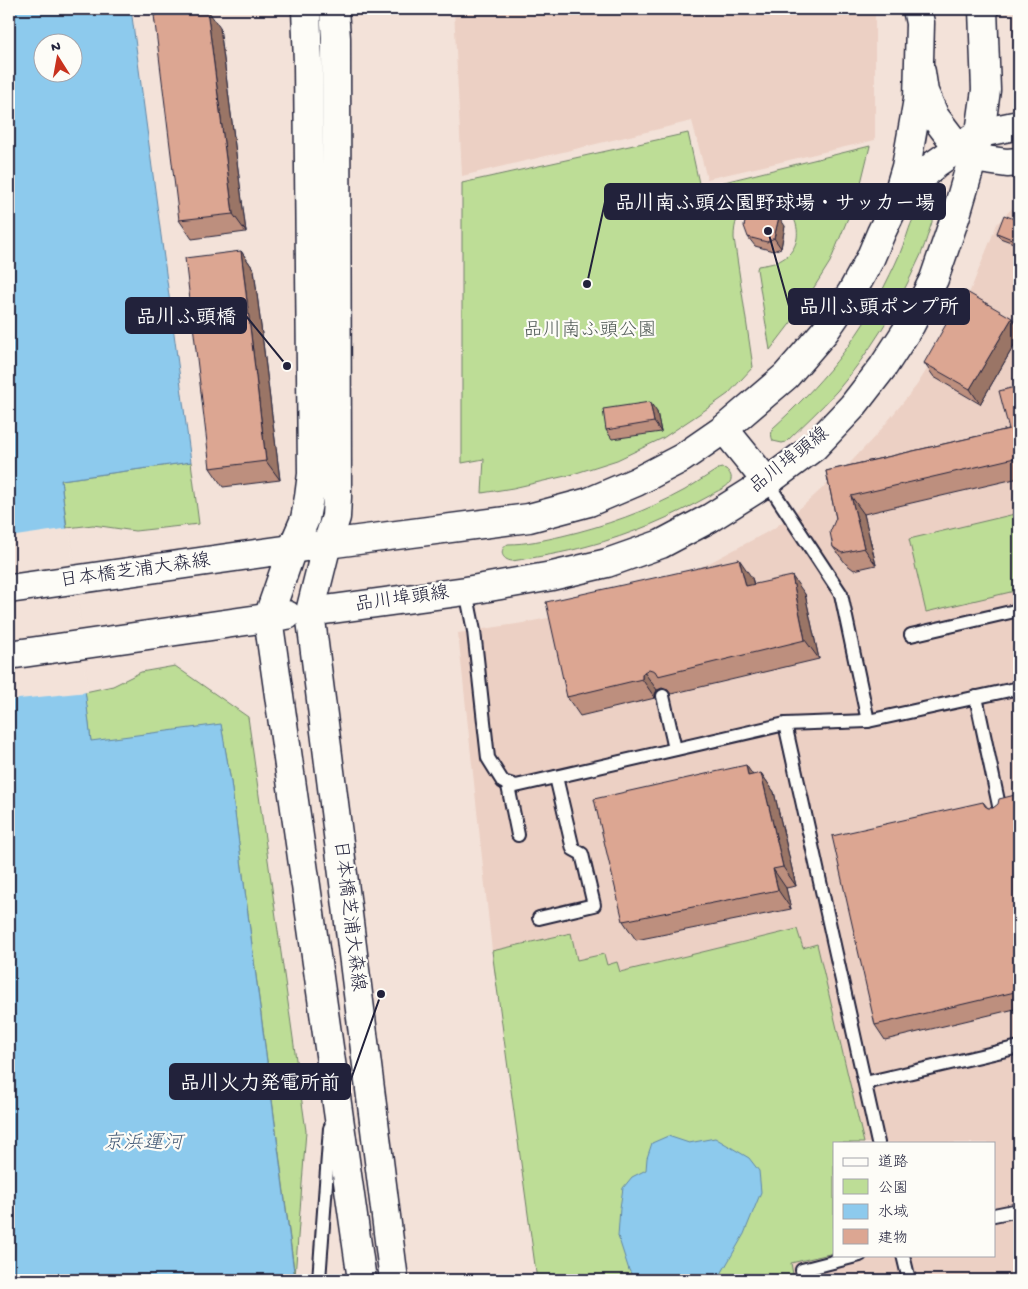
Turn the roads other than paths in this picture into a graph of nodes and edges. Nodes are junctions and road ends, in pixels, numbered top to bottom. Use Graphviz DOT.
graph roads {
  1 [pos="306,9"];
  2 [pos="334,9"];
  3 [pos="917,9"];
  4 [pos="983,9"];
  5 [pos="919,63"];
  6 [pos="1019,125"];
  7 [pos="970,146"];
  8 [pos="1019,162"];
  9 [pos="894,204"];
  10 [pos="724,429"];
  11 [pos="767,482"];
  12 [pos="327,544"];
  13 [pos="292,549"];
  14 [pos="9,590"];
  15 [pos="466,591"];
  16 [pos="1019,610"];
  17 [pos="310,612"];
  18 [pos="268,618"];
  19 [pos="911,635"];
  20 [pos="9,655"];
  21 [pos="1019,688"];
  22 [pos="664,696"];
  23 [pos="976,697"];
  24 [pos="868,721"];
  25 [pos="785,724"];
  26 [pos="675,749"];
  27 [pos="556,777"];
  28 [pos="508,784"];
  29 [pos="1001,815"];
  30 [pos="518,835"];
  31 [pos="538,918"];
  32 [pos="1019,1047"];
  33 [pos="333,1078"];
  34 [pos="865,1083"];
  35 [pos="878,1142"];
  36 [pos="1019,1210"];
  37 [pos="996,1215"];
  38 [pos="856,1256"];
  39 [pos="903,1256"];
  40 [pos="356,1276"];
  41 [pos="319,1280"];
  42 [pos="394,1280"];
  43 [pos="804,1280"];
  44 [pos="909,1280"];
  1 -- 13 [label="main road"];
  2 -- 12 [label="main road"];
  3 -- 5 [label="main road"];
  4 -- 7 [label="main road, 品川埠頭線"];
  5 -- 7 [label="main road"];
  5 -- 9 [label="main road"];
  6 -- 7 [label="main road"];
  7 -- 8 [label="main road"];
  7 -- 9 [label="main road"];
  7 -- 11 [label="main road, 品川埠頭線"];
  9 -- 10 [label="main road"];
  10 -- 11 [label="main road"];
  10 -- 12 [label="main road"];
  11 -- 15 [label="main road, 品川埠頭線"];
  11 -- 24 [label="lane"];
  12 -- 13 [label="main road, 日本橋芝浦大森線"];
  12 -- 17 [label="main road, 日本橋芝浦大森線"];
  13 -- 14 [label="main road, 日本橋芝浦大森線"];
  13 -- 18 [label="main road, 日本橋芝浦大森線"];
  15 -- 17 [label="main road, 品川埠頭線"];
  15 -- 28 [label="lane"];
  16 -- 19 [label="lane"];
  17 -- 18 [label="main road"];
  17 -- 42 [label="main road, 日本橋芝浦大森線"];
  18 -- 20 [label="main road"];
  18 -- 33 [label="main road, 日本橋芝浦大森線"];
  21 -- 23 [label="lane"];
  22 -- 26 [label="lane"];
  23 -- 24 [label="lane"];
  23 -- 29 [label="lane"];
  24 -- 25 [label="lane"];
  25 -- 26 [label="lane"];
  25 -- 34 [label="lane"];
  26 -- 27 [label="lane"];
  27 -- 28 [label="lane"];
  27 -- 31 [label="lane"];
  28 -- 30 [label="lane"];
  32 -- 34 [label="lane"];
  33 -- 40 [label="main road, 日本橋芝浦大森線"];
  33 -- 41 [label="lane"];
  34 -- 35 [label="lane"];
  36 -- 37 [label="lane"];
  38 -- 43 [label="lane"];
  39 -- 44 [label="lane"];
}
